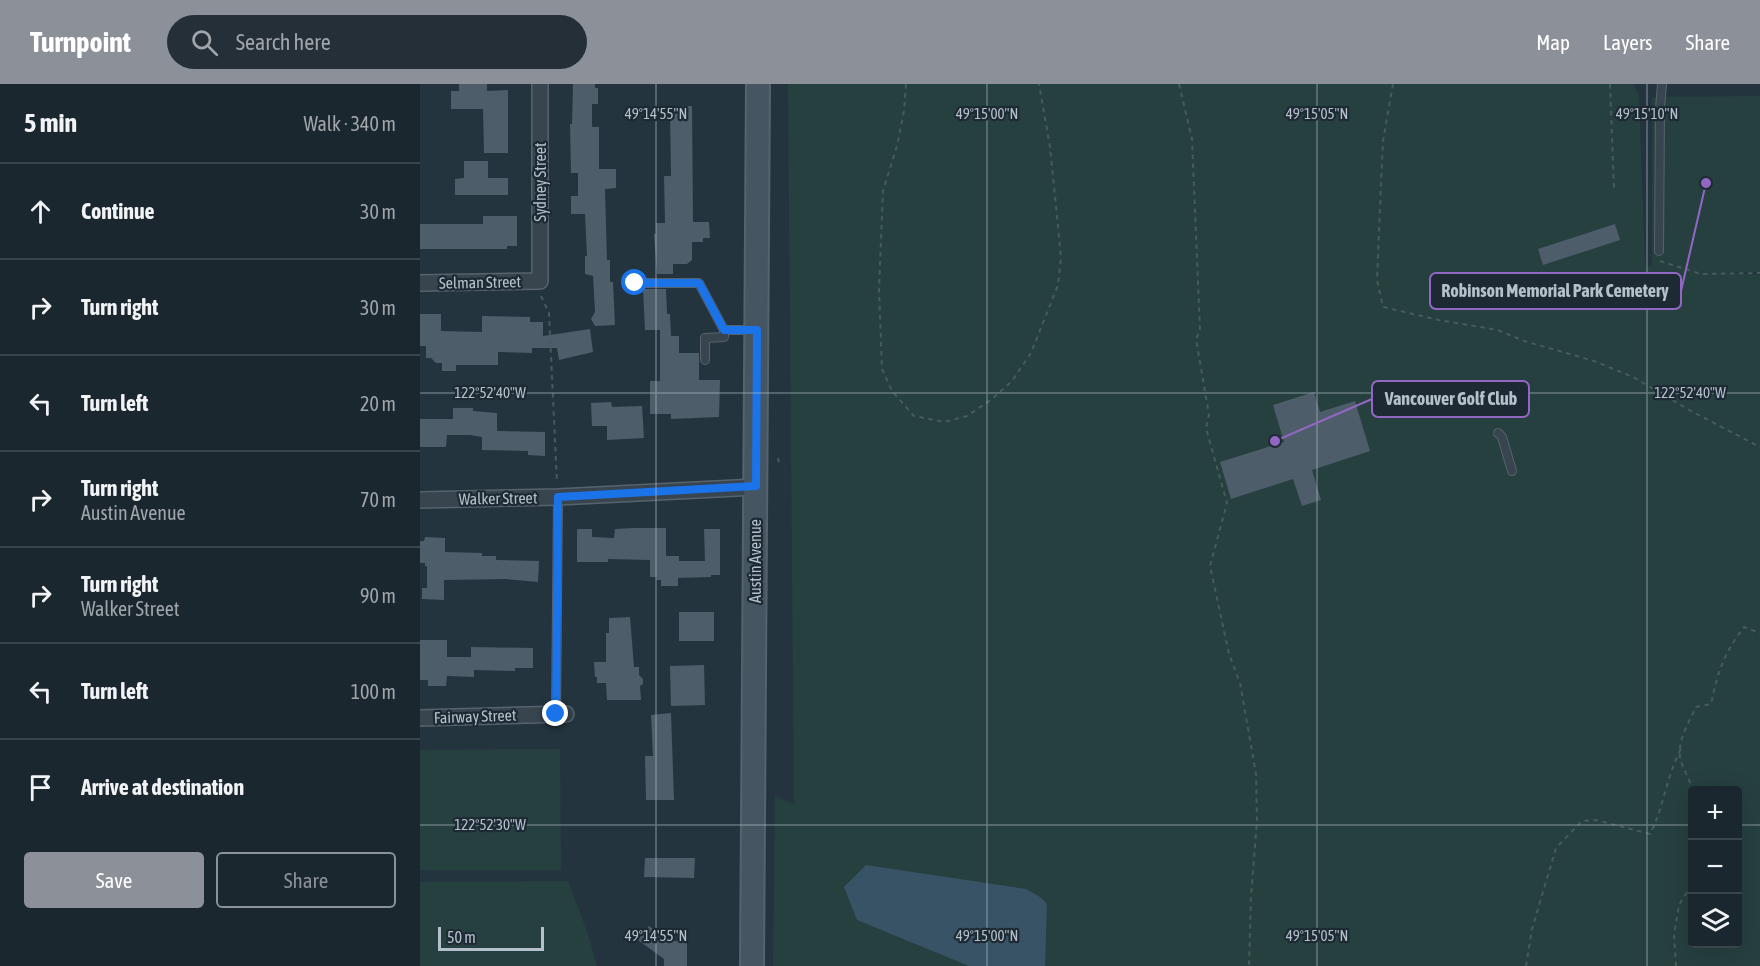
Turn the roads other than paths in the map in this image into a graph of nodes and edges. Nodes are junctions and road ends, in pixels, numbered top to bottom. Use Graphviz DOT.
graph roads {
  1 [pos="540,84"];
  2 [pos="758,84"];
  3 [pos="1662,84"];
  4 [pos="1659,251"];
  5 [pos="540,281"];
  6 [pos="420,283"];
  7 [pos="635,283"];
  8 [pos="724,330"];
  9 [pos="757,330"];
  10 [pos="705,360"];
  11 [pos="1498,433"];
  12 [pos="1512,471"];
  13 [pos="756,486"];
  14 [pos="558,497"];
  15 [pos="420,500"];
  16 [pos="561,714"];
  17 [pos="420,718"];
  18 [pos="752,966"];
  1 -- 5 [label="street, Sydney Street"];
  2 -- 9 [label="main road, Austin Avenue"];
  3 -- 4 [label="lane"];
  5 -- 6 [label="street, Selman Street"];
  7 -- 8 [label="lane"];
  8 -- 9 [label="lane"];
  8 -- 10 [label="lane"];
  9 -- 13 [label="main road, Austin Avenue"];
  11 -- 12 [label="lane"];
  13 -- 14 [label="street, Walker Street"];
  13 -- 18 [label="main road, Austin Avenue"];
  14 -- 15 [label="street, Walker Street"];
  14 -- 16 [label="lane"];
  16 -- 17 [label="street, Fairway Street"];
}
